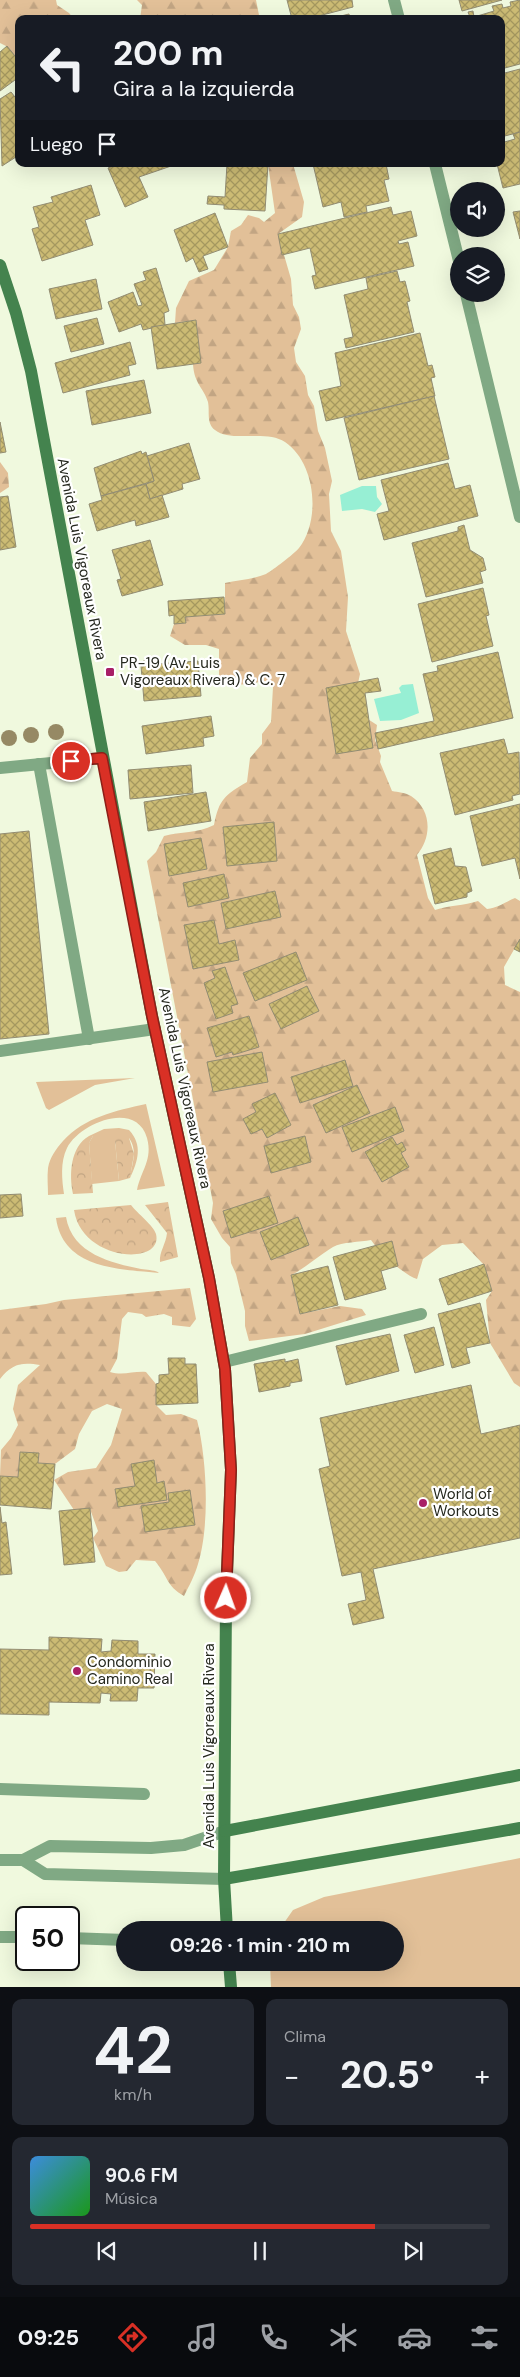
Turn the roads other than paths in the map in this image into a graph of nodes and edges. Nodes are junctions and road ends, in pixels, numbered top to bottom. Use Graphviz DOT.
graph roads {
  1 [pos="394,0"];
  2 [pos="398,15"];
  3 [pos="436,167"];
  4 [pos="455,247"];
  5 [pos="0,265"];
  6 [pos="468,302"];
  7 [pos="520,517"];
  8 [pos="102,758"];
  9 [pos="39,764"];
  10 [pos="0,768"];
  11 [pos="155,1029"];
  12 [pos="89,1038"];
  13 [pos="0,1050"];
  14 [pos="421,1314"];
  15 [pos="224,1362"];
  16 [pos="520,1775"];
  17 [pos="0,1790"];
  18 [pos="144,1794"];
  19 [pos="520,1828"];
  20 [pos="224,1831"];
  21 [pos="0,1860"];
  22 [pos="23,1860"];
  23 [pos="224,1879"];
  24 [pos="226,1921"];
  25 [pos="0,1936"];
  26 [pos="15,1937"];
  27 [pos="80,1938"];
  28 [pos="116,1940"];
  29 [pos="230,1971"];
  30 [pos="231,1987"];
  1 -- 2 [label="street"];
  3 -- 4 [label="street"];
  5 -- 8 [label="main road, Avenida Luis Vigoreaux Rivera"];
  6 -- 7 [label="street"];
  8 -- 9 [label="street"];
  8 -- 11 [label="main road, Avenida Luis Vigoreaux Rivera"];
  9 -- 10 [label="street"];
  9 -- 12 [label="street"];
  11 -- 12 [label="street"];
  11 -- 15 [label="main road, Avenida Luis Vigoreaux Rivera"];
  12 -- 13 [label="street"];
  14 -- 15 [label="street"];
  15 -- 20 [label="main road, Avenida Luis Vigoreaux Rivera"];
  16 -- 20 [label="main road"];
  17 -- 18 [label="street"];
  19 -- 23 [label="main road"];
  20 -- 22 [label="street"];
  20 -- 23 [label="main road, Avenida Luis Vigoreaux Rivera"];
  21 -- 22 [label="street"];
  22 -- 23 [label="street"];
  23 -- 24 [label="main road, Avenida Luis Vigoreaux Rivera"];
  25 -- 26 [label="street"];
  27 -- 28 [label="street"];
  29 -- 30 [label="main road"];
}
